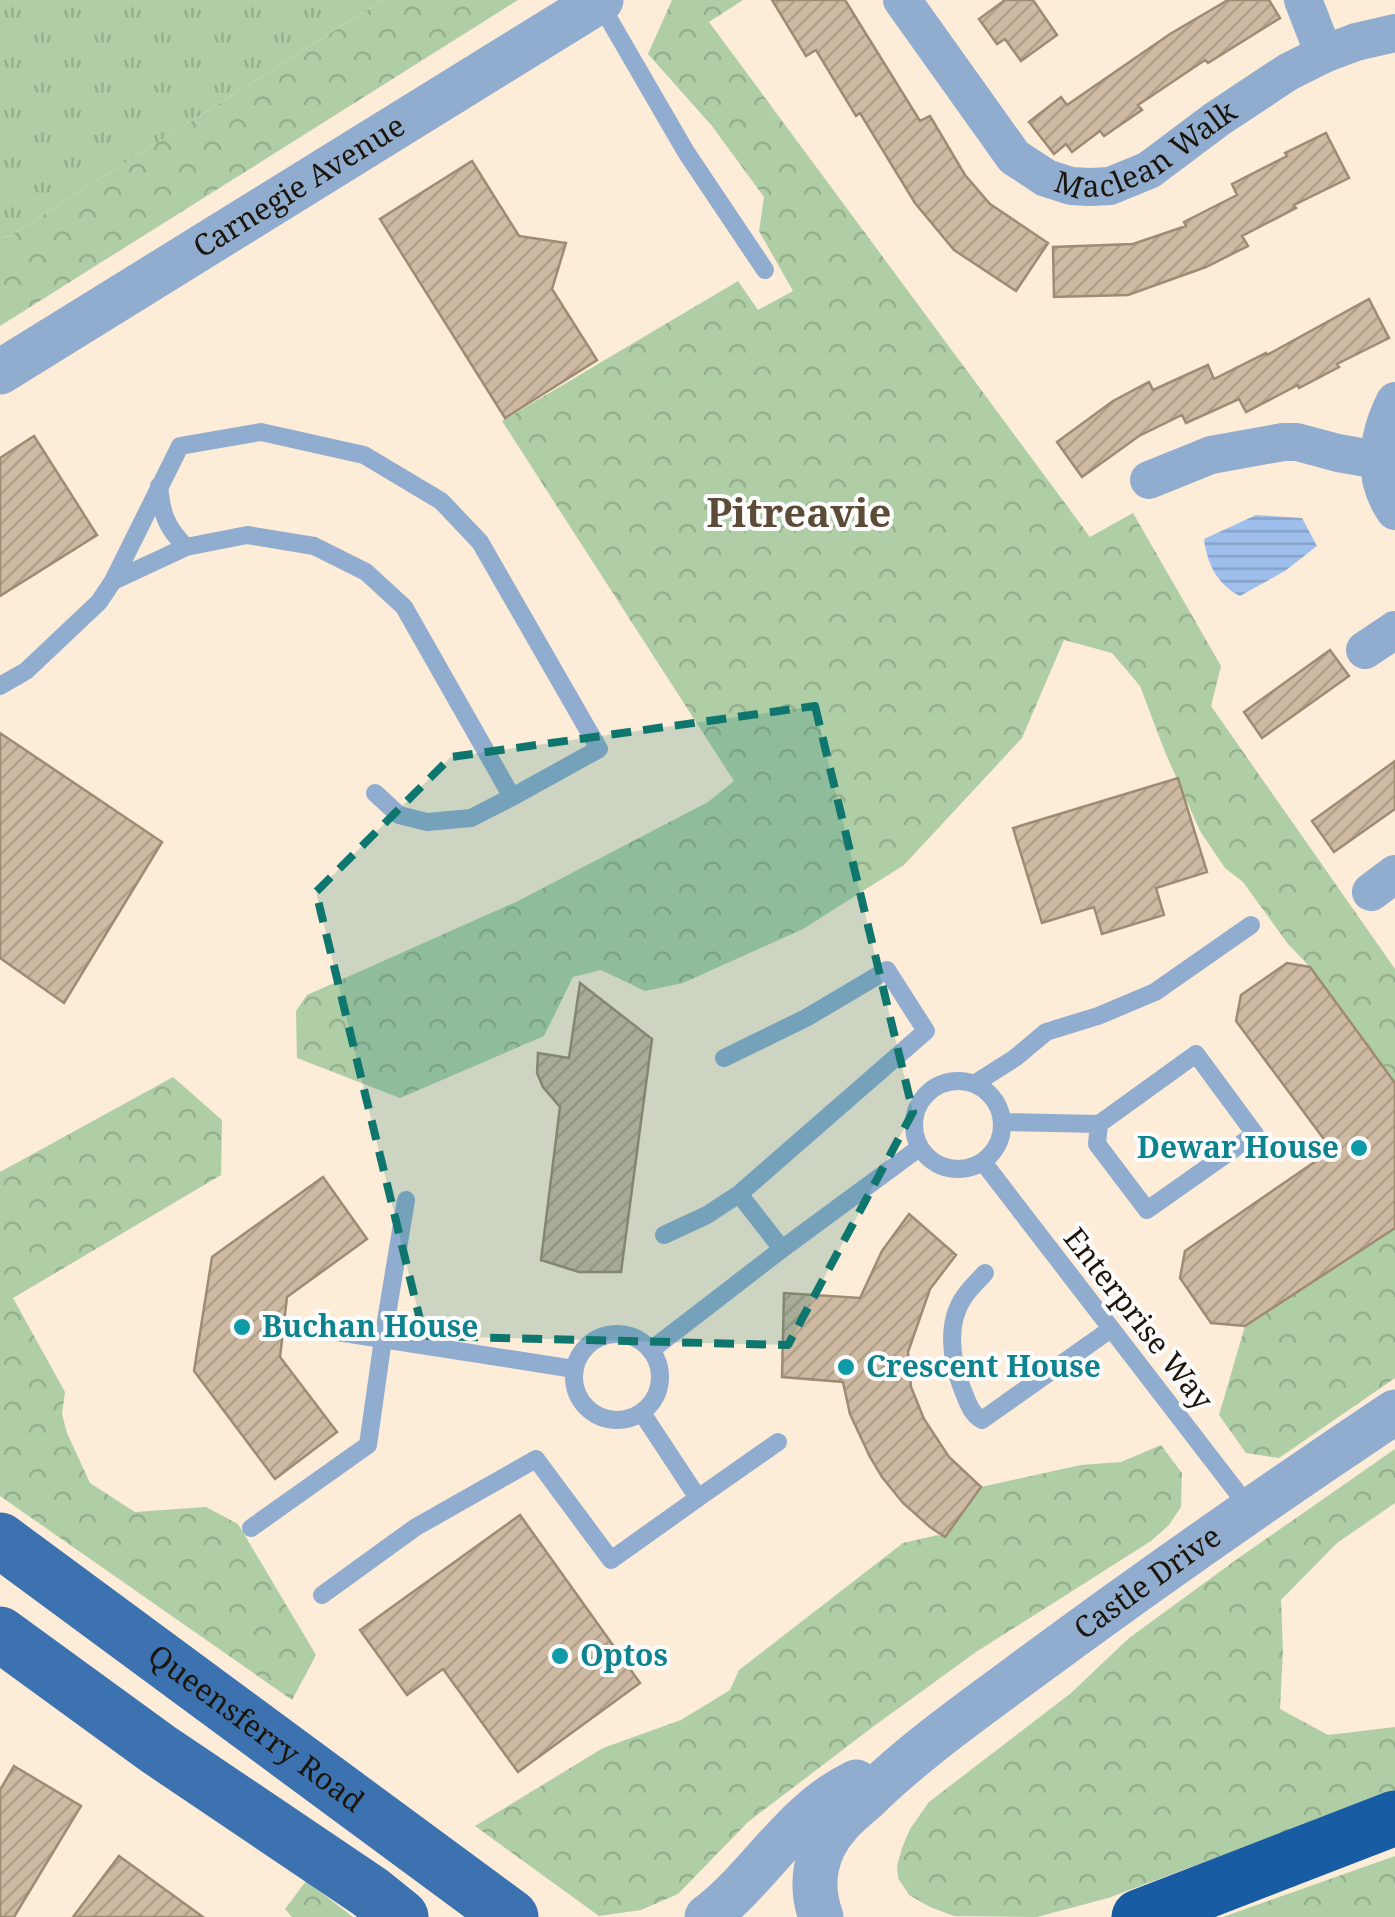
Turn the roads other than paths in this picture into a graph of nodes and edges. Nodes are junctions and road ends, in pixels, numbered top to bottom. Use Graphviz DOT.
graph roads {
  1 [pos="902,0"];
  2 [pos="1303,0"];
  3 [pos="600,1"];
  4 [pos="1395,33"];
  5 [pos="1324,54"];
  6 [pos="765,270"];
  7 [pos="0,372"];
  8 [pos="1395,400"];
  9 [pos="1378,460"];
  10 [pos="1149,480"];
  11 [pos="160,486"];
  12 [pos="1395,511"];
  13 [pos="186,547"];
  14 [pos="113,581"];
  15 [pos="0,686"];
  16 [pos="375,793"];
  17 [pos="512,798"];
  18 [pos="1251,925"];
  19 [pos="724,1058"];
  20 [pos="974,1084"];
  21 [pos="1002,1122"];
  22 [pos="1099,1124"];
  23 [pos="919,1148"];
  24 [pos="982,1162"];
  25 [pos="739,1194"];
  26 [pos="406,1200"];
  27 [pos="664,1236"];
  28 [pos="782,1249"];
  29 [pos="985,1274"];
  30 [pos="305,1327"];
  31 [pos="1111,1329"];
  32 [pos="382,1339"];
  33 [pos="652,1350"];
  34 [pos="574,1369"];
  35 [pos="1395,1412"];
  36 [pos="642,1413"];
  37 [pos="778,1442"];
  38 [pos="698,1498"];
  39 [pos="1250,1509"];
  40 [pos="251,1528"];
  41 [pos="0,1540"];
  42 [pos="322,1595"];
  43 [pos="0,1634"];
  44 [pos="908,1759"];
  45 [pos="1395,1818"];
  46 [pos="401,1917"];
  47 [pos="511,1917"];
  48 [pos="708,1917"];
  49 [pos="822,1917"];
  50 [pos="1140,1917"];
  1 -- 5 [label="street, Maclean Walk"];
  2 -- 5 [label="street"];
  3 -- 6 [label="lane"];
  3 -- 7 [label="street, Carnegie Avenue"];
  4 -- 5 [label="street, Maclean Walk"];
  8 -- 9 [label="street"];
  9 -- 10 [label="street"];
  9 -- 12 [label="street"];
  11 -- 13 [label="lane"];
  11 -- 14 [label="lane"];
  11 -- 17 [label="lane"];
  13 -- 14 [label="lane"];
  13 -- 17 [label="lane"];
  14 -- 15 [label="lane"];
  16 -- 17 [label="lane"];
  18 -- 20 [label="lane"];
  19 -- 25 [label="lane"];
  20 -- 21 [label="lane"];
  20 -- 23 [label="lane"];
  21 -- 22 [label="lane"];
  21 -- 24 [label="lane"];
  22 -- 22 [label="lane"];
  23 -- 24 [label="lane"];
  23 -- 28 [label="lane"];
  24 -- 31 [label="lane, Enterprise Way"];
  25 -- 27 [label="lane"];
  25 -- 28 [label="lane"];
  26 -- 32 [label="lane"];
  28 -- 33 [label="lane"];
  29 -- 31 [label="lane"];
  30 -- 32 [label="lane"];
  31 -- 39 [label="lane, Enterprise Way"];
  32 -- 34 [label="lane"];
  32 -- 40 [label="lane"];
  33 -- 34 [label="lane"];
  33 -- 36 [label="lane"];
  34 -- 36 [label="lane"];
  35 -- 39 [label="street, Castle Drive"];
  36 -- 38 [label="lane"];
  37 -- 38 [label="lane"];
  38 -- 42 [label="lane"];
  39 -- 44 [label="street, Castle Drive"];
  41 -- 47 [label="main road, Queensferry Road"];
  43 -- 46 [label="main road"];
  44 -- 48 [label="street, Castle Drive"];
  44 -- 49 [label="street, Castle Drive"];
  45 -- 50 [label="highway"];
}
